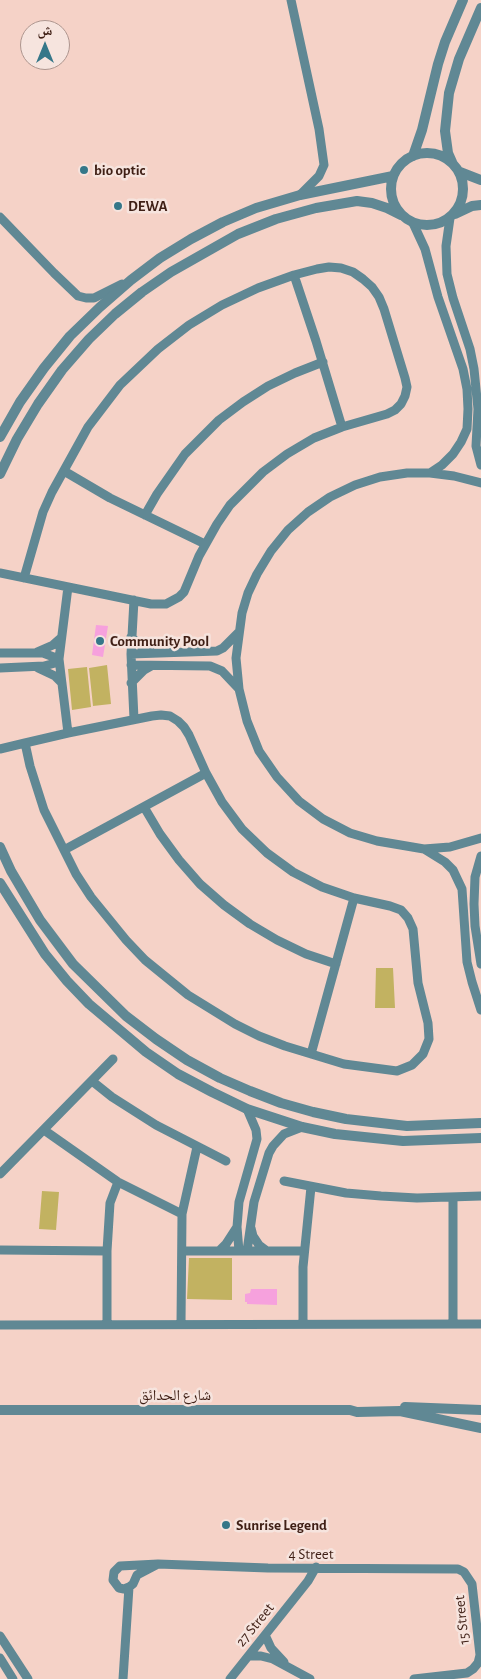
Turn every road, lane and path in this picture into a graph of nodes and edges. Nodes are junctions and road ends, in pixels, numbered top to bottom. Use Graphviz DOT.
graph roads {
  1 [pos="291,0"];
  2 [pos="463,0"];
  3 [pos="481,8"];
  4 [pos="431,88"];
  5 [pos="449,93"];
  6 [pos="413,156"];
  7 [pos="452,163"];
  8 [pos="460,172"];
  9 [pos="393,176"];
  10 [pos="481,180"];
  11 [pos="300,195"];
  12 [pos="481,204"];
  13 [pos="401,216"];
  14 [pos="452,216"];
  15 [pos="0,217"];
  16 [pos="413,223"];
  17 [pos="294,275"];
  18 [pos="131,280"];
  19 [pos="323,362"];
  20 [pos="342,427"];
  21 [pos="0,437"];
  22 [pos="481,464"];
  23 [pos="64,471"];
  24 [pos="430,472"];
  25 [pos="0,474"];
  26 [pos="481,483"];
  27 [pos="145,515"];
  28 [pos="205,544"];
  29 [pos="0,573"];
  30 [pos="24,578"];
  31 [pos="68,587"];
  32 [pos="134,600"];
  33 [pos="238,633"];
  34 [pos="131,636"];
  35 [pos="61,638"];
  36 [pos="0,653"];
  37 [pos="19,653"];
  38 [pos="34,653"];
  39 [pos="153,653"];
  40 [pos="169,653"];
  41 [pos="130,654"];
  42 [pos="59,661"];
  43 [pos="131,665"];
  44 [pos="152,666"];
  45 [pos="169,666"];
  46 [pos="19,667"];
  47 [pos="36,667"];
  48 [pos="0,668"];
  49 [pos="62,683"];
  50 [pos="131,683"];
  51 [pos="239,689"];
  52 [pos="134,719"];
  53 [pos="68,733"];
  54 [pos="25,742"];
  55 [pos="0,749"];
  56 [pos="206,773"];
  57 [pos="144,807"];
  58 [pos="481,838"];
  59 [pos="0,847"];
  60 [pos="424,849"];
  61 [pos="64,850"];
  62 [pos="481,856"];
  63 [pos="0,883"];
  64 [pos="354,898"];
  65 [pos="336,964"];
  66 [pos="481,964"];
  67 [pos="481,1010"];
  68 [pos="311,1054"];
  69 [pos="114,1059"];
  70 [pos="92,1081"];
  71 [pos="247,1109"];
  72 [pos="481,1123"];
  73 [pos="302,1127"];
  74 [pos="44,1130"];
  75 [pos="481,1138"];
  76 [pos="198,1147"];
  77 [pos="226,1161"];
  78 [pos="0,1174"];
  79 [pos="118,1182"];
  80 [pos="284,1182"];
  81 [pos="311,1187"];
  82 [pos="481,1196"];
  83 [pos="454,1197"];
  84 [pos="238,1210"];
  85 [pos="252,1211"];
  86 [pos="182,1214"];
  87 [pos="250,1226"];
  88 [pos="237,1227"];
  89 [pos="0,1250"];
  90 [pos="107,1250"];
  91 [pos="182,1251"];
  92 [pos="219,1251"];
  93 [pos="243,1251"];
  94 [pos="267,1251"];
  95 [pos="304,1251"];
  96 [pos="107,1324"];
  97 [pos="181,1324"];
  98 [pos="303,1324"];
  99 [pos="453,1324"];
  100 [pos="481,1324"];
  101 [pos="0,1325"];
  102 [pos="0,1410"];
  103 [pos="350,1410"];
  104 [pos="481,1410"];
  105 [pos="481,1428"];
  106 [pos="158,1564"];
  107 [pos="316,1567"];
  108 [pos="294,1568"];
  109 [pos="464,1572"];
  110 [pos="129,1587"];
  111 [pos="302,1589"];
  112 [pos="265,1635"];
  113 [pos="0,1636"];
  114 [pos="249,1656"];
  115 [pos="0,1659"];
  116 [pos="288,1665"];
  117 [pos="308,1678"];
  118 [pos="13,1679"];
  119 [pos="28,1679"];
  120 [pos="123,1679"];
  121 [pos="230,1679"];
  122 [pos="414,1679"];
  1 -- 11 [label="street"];
  2 -- 4 [label="street"];
  3 -- 5 [label="street"];
  4 -- 5 [label="street"];
  4 -- 6 [label="street"];
  5 -- 7 [label="street"];
  6 -- 7 [label="street"];
  6 -- 9 [label="street"];
  7 -- 8 [label="street"];
  8 -- 10 [label="street"];
  8 -- 14 [label="street"];
  9 -- 11 [label="street"];
  9 -- 13 [label="street"];
  11 -- 18 [label="street"];
  12 -- 14 [label="street"];
  13 -- 16 [label="street"];
  13 -- 25 [label="street"];
  14 -- 16 [label="street"];
  14 -- 22 [label="street"];
  15 -- 18 [label="street"];
  16 -- 24 [label="street"];
  17 -- 19 [label="street"];
  17 -- 20 [label="street"];
  17 -- 23 [label="street"];
  18 -- 21 [label="street"];
  19 -- 20 [label="street"];
  19 -- 27 [label="street"];
  20 -- 28 [label="street"];
  23 -- 27 [label="street"];
  23 -- 30 [label="street"];
  24 -- 26 [label="street"];
  24 -- 33 [label="street"];
  27 -- 28 [label="street"];
  28 -- 32 [label="street"];
  29 -- 30 [label="street"];
  30 -- 31 [label="street"];
  31 -- 32 [label="street"];
  31 -- 35 [label="street"];
  32 -- 34 [label="street"];
  33 -- 40 [label="street"];
  33 -- 51 [label="street"];
  34 -- 39 [label="street"];
  34 -- 41 [label="street"];
  35 -- 38 [label="street"];
  35 -- 42 [label="street"];
  36 -- 37 [label="street"];
  37 -- 38 [label="street"];
  37 -- 46 [label="street"];
  38 -- 42 [label="street"];
  39 -- 40 [label="street"];
  39 -- 41 [label="street"];
  40 -- 45 [label="street"];
  41 -- 43 [label="street"];
  42 -- 47 [label="street"];
  42 -- 49 [label="street"];
  43 -- 44 [label="street"];
  43 -- 50 [label="street"];
  44 -- 45 [label="street"];
  44 -- 50 [label="street"];
  45 -- 51 [label="street"];
  46 -- 47 [label="street"];
  46 -- 48 [label="street"];
  47 -- 49 [label="street"];
  49 -- 53 [label="street"];
  50 -- 52 [label="street"];
  51 -- 60 [label="street"];
  52 -- 53 [label="street"];
  52 -- 56 [label="street"];
  53 -- 54 [label="street"];
  54 -- 55 [label="street"];
  54 -- 61 [label="street"];
  56 -- 57 [label="street"];
  56 -- 64 [label="street"];
  57 -- 61 [label="street"];
  57 -- 65 [label="street"];
  58 -- 60 [label="street"];
  59 -- 72 [label="street"];
  60 -- 67 [label="street"];
  61 -- 68 [label="street"];
  62 -- 66 [label="street"];
  63 -- 71 [label="street"];
  64 -- 65 [label="street"];
  64 -- 68 [label="street"];
  65 -- 68 [label="street"];
  69 -- 70 [label="street"];
  70 -- 74 [label="street"];
  70 -- 76 [label="street"];
  71 -- 73 [label="street"];
  71 -- 84 [label="street"];
  73 -- 75 [label="street"];
  73 -- 85 [label="street"];
  74 -- 78 [label="street"];
  74 -- 79 [label="street"];
  76 -- 77 [label="street"];
  76 -- 86 [label="street"];
  79 -- 86 [label="street"];
  79 -- 90 [label="street"];
  80 -- 81 [label="street"];
  81 -- 83 [label="street"];
  81 -- 95 [label="street"];
  82 -- 83 [label="street"];
  83 -- 99 [label="street"];
  84 -- 85 [label="street"];
  84 -- 88 [label="street"];
  85 -- 87 [label="street"];
  86 -- 91 [label="street"];
  87 -- 93 [label="street"];
  87 -- 94 [label="street"];
  88 -- 92 [label="street"];
  88 -- 93 [label="street"];
  89 -- 90 [label="street"];
  90 -- 96 [label="street"];
  91 -- 92 [label="street"];
  91 -- 97 [label="street"];
  92 -- 93 [label="street"];
  93 -- 94 [label="street"];
  94 -- 95 [label="street"];
  95 -- 98 [label="street"];
  96 -- 97 [label="street"];
  96 -- 101 [label="street"];
  97 -- 98 [label="street"];
  98 -- 99 [label="street"];
  99 -- 100 [label="street"];
  102 -- 103 [label="street, شارع الحدائق"];
  103 -- 104 [label="street, شارع الحدائق"];
  103 -- 105 [label="street, شارع الحدائق"];
  106 -- 108 [label="street, 4 Street"];
  106 -- 110 [label="street"];
  106 -- 110 [label="street, 4 Street"];
  107 -- 108 [label="street, 4 Street"];
  107 -- 109 [label="street, 4 Street"];
  107 -- 111 [label="street, 27 Street"];
  108 -- 111 [label="street"];
  109 -- 122 [label="street, 15 Street"];
  110 -- 120 [label="street"];
  111 -- 112 [label="street, 27 Street"];
  112 -- 114 [label="street, 27 Street"];
  112 -- 116 [label="street"];
  113 -- 119 [label="street"];
  114 -- 116 [label="street"];
  114 -- 121 [label="street, 27 Street"];
  115 -- 118 [label="street"];
  116 -- 117 [label="street"];
}
